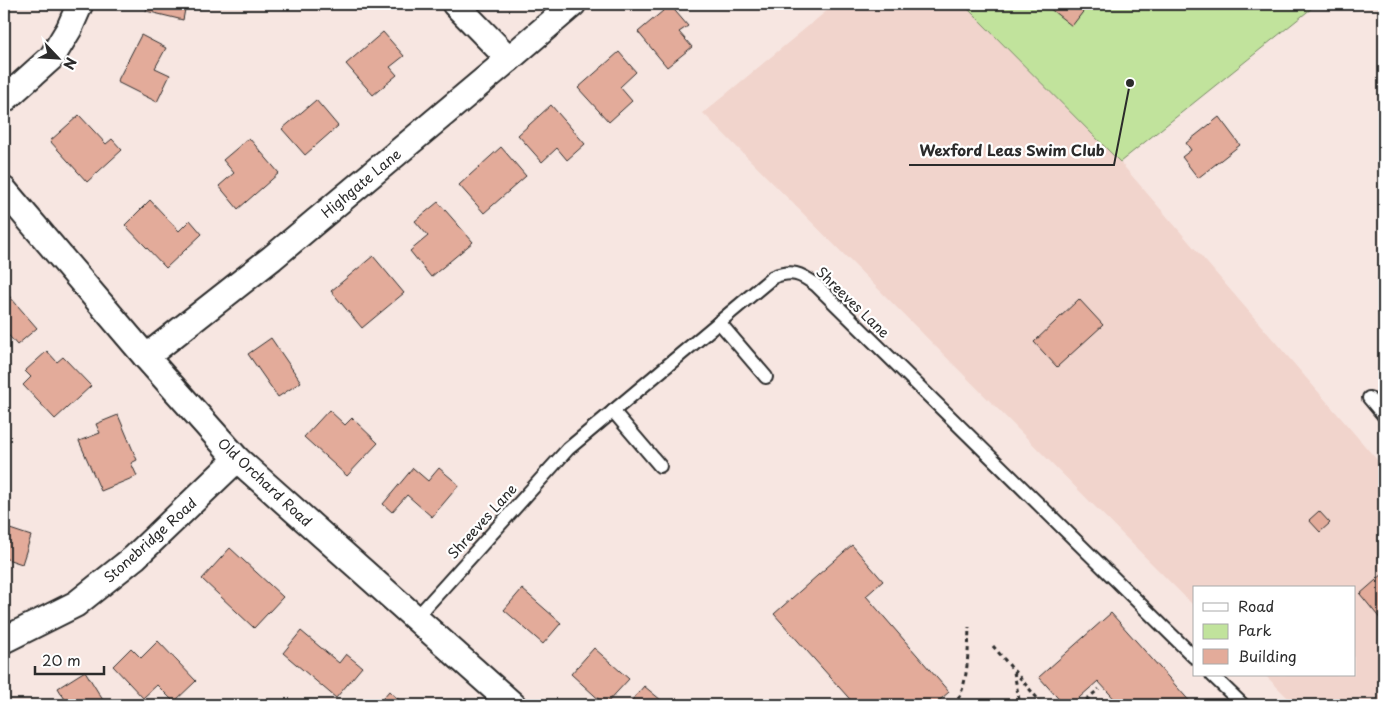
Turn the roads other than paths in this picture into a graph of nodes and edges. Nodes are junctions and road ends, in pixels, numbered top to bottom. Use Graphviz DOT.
graph roads {
  1 [pos="80,4"];
  2 [pos="455,4"];
  3 [pos="573,4"];
  4 [pos="509,59"];
  5 [pos="4,100"];
  6 [pos="4,190"];
  7 [pos="719,322"];
  8 [pos="146,357"];
  9 [pos="766,377"];
  10 [pos="1369,398"];
  11 [pos="613,411"];
  12 [pos="1384,416"];
  13 [pos="237,459"];
  14 [pos="660,466"];
  15 [pos="415,618"];
  16 [pos="4,640"];
  17 [pos="1193,657"];
  18 [pos="1213,676"];
  19 [pos="513,705"];
  20 [pos="1243,705"];
  1 -- 5 [label="street"];
  2 -- 4 [label="street"];
  3 -- 4 [label="street, Highgate Lane"];
  4 -- 8 [label="street, Highgate Lane"];
  6 -- 8 [label="street, Old Orchard Road"];
  7 -- 9 [label="lane"];
  7 -- 11 [label="lane, Shreeves Lane"];
  7 -- 17 [label="lane, Shreeves Lane"];
  8 -- 13 [label="street, Old Orchard Road"];
  10 -- 12 [label="lane"];
  11 -- 14 [label="lane"];
  11 -- 15 [label="lane, Shreeves Lane"];
  13 -- 15 [label="street, Old Orchard Road"];
  13 -- 16 [label="street, Stonebridge Road"];
  15 -- 19 [label="street, Old Orchard Road"];
  18 -- 20 [label="lane"];
}
